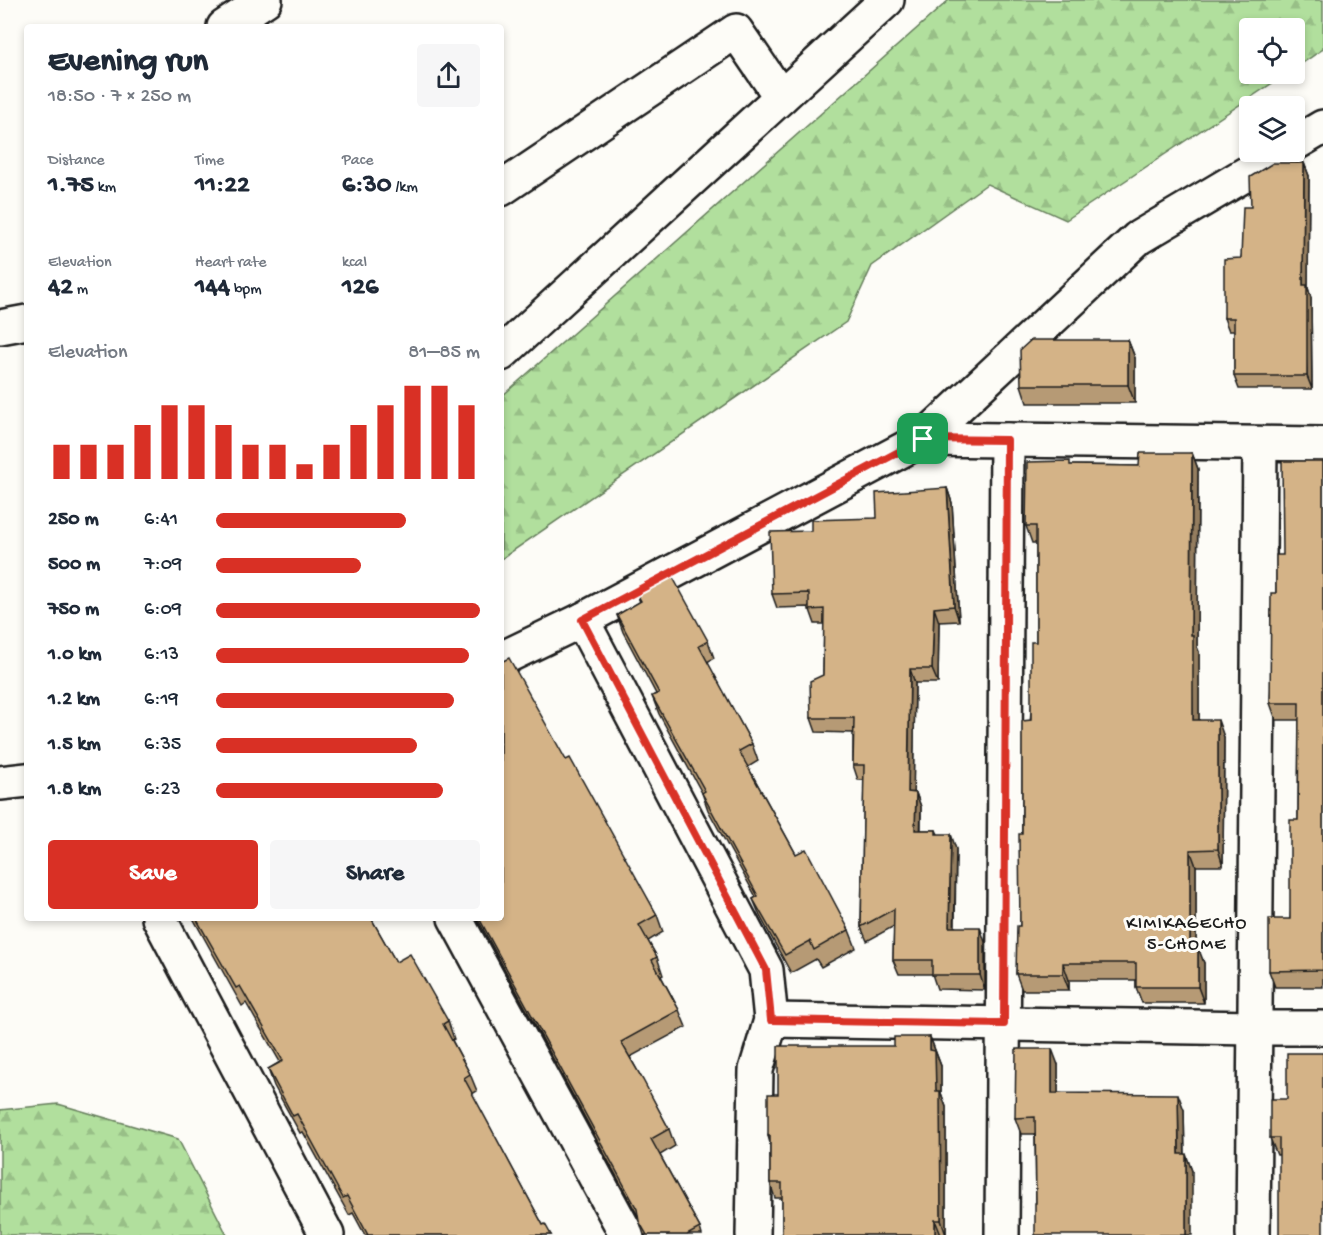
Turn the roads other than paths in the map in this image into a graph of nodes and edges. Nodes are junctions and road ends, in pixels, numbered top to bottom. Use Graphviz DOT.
graph roads {
  1 [pos="266,0"];
  2 [pos="887,0"];
  3 [pos="229,24"];
  4 [pos="782,97"];
  5 [pos="1323,127"];
  6 [pos="1305,138"];
  7 [pos="1266,162"];
  8 [pos="504,187"];
  9 [pos="24,323"];
  10 [pos="0,327"];
  11 [pos="504,351"];
  12 [pos="923,439"];
  13 [pos="1007,440"];
  14 [pos="1260,444"];
  15 [pos="1323,444"];
  16 [pos="582,620"];
  17 [pos="504,658"];
  18 [pos="24,780"];
  19 [pos="0,783"];
  20 [pos="161,921"];
  21 [pos="457,921"];
  22 [pos="771,1020"];
  23 [pos="1004,1024"];
  24 [pos="1255,1028"];
  25 [pos="1323,1028"];
  26 [pos="327,1235"];
  27 [pos="627,1235"];
  28 [pos="753,1235"];
  29 [pos="1002,1235"];
  30 [pos="1253,1235"];
  1 -- 3 [label="street"];
  2 -- 4 [label="street"];
  4 -- 8 [label="street"];
  4 -- 11 [label="street"];
  5 -- 6 [label="street"];
  7 -- 12 [label="street"];
  9 -- 10 [label="street"];
  12 -- 13 [label="street"];
  12 -- 16 [label="street"];
  13 -- 14 [label="street"];
  13 -- 23 [label="street"];
  14 -- 15 [label="street"];
  14 -- 24 [label="street"];
  16 -- 17 [label="street"];
  16 -- 22 [label="street"];
  18 -- 19 [label="street"];
  20 -- 26 [label="street"];
  21 -- 27 [label="street"];
  22 -- 23 [label="street"];
  22 -- 28 [label="street"];
  23 -- 24 [label="street"];
  23 -- 29 [label="street"];
  24 -- 25 [label="street"];
  24 -- 30 [label="street"];
}
